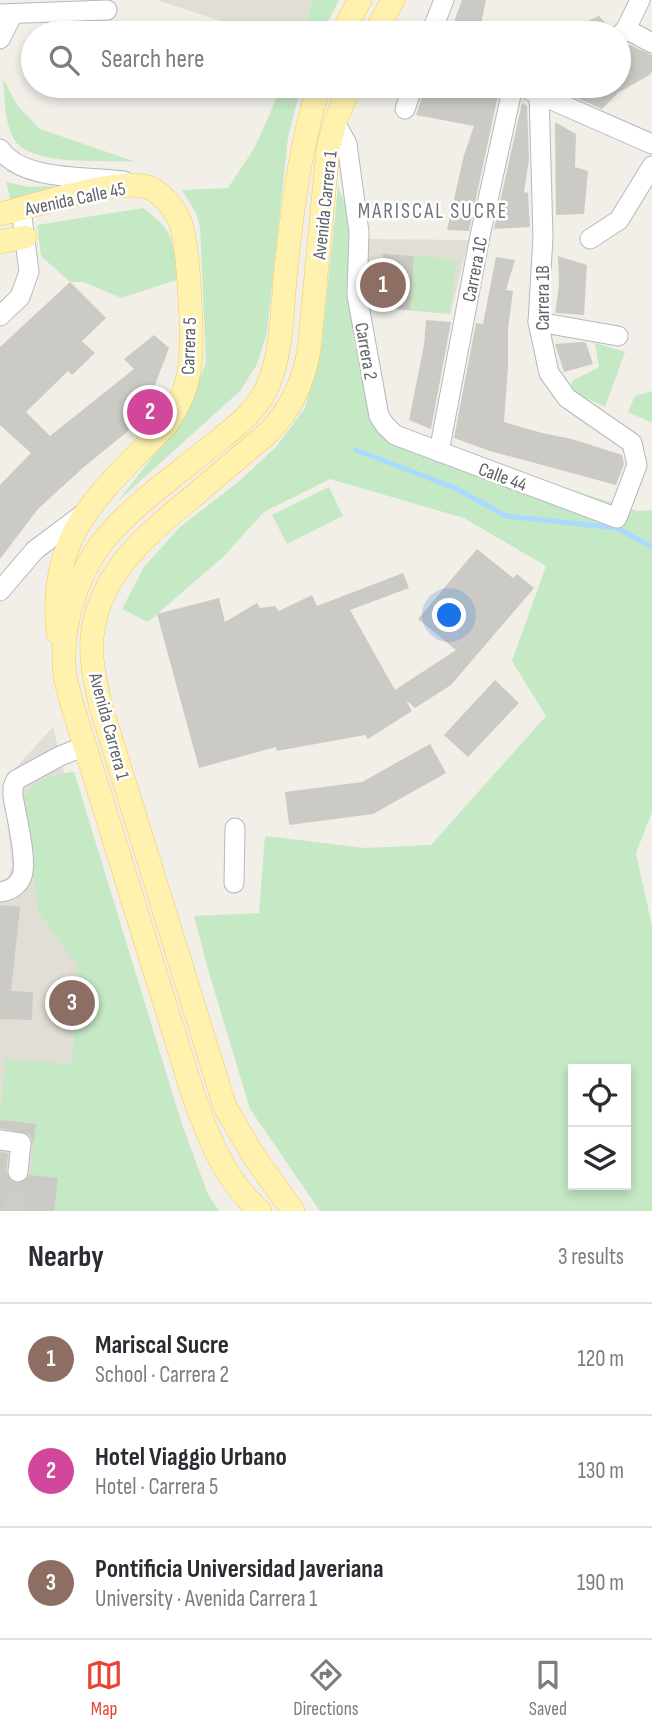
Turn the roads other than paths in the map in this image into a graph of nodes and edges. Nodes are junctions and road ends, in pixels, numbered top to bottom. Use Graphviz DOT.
graph roads {
  1 [pos="360,0"];
  2 [pos="393,0"];
  3 [pos="444,0"];
  4 [pos="640,0"];
  5 [pos="107,10"];
  6 [pos="7,14"];
  7 [pos="349,21"];
  8 [pos="382,21"];
  9 [pos="436,21"];
  10 [pos="629,21"];
  11 [pos="631,36"];
  12 [pos="0,39"];
  13 [pos="652,43"];
  14 [pos="316,98"];
  15 [pos="345,98"];
  16 [pos="409,98"];
  17 [pos="512,98"];
  18 [pos="546,98"];
  19 [pos="562,98"];
  20 [pos="405,109"];
  21 [pos="335,122"];
  22 [pos="652,144"];
  23 [pos="0,149"];
  24 [pos="652,166"];
  25 [pos="150,188"];
  26 [pos="10,212"];
  27 [pos="25,237"];
  28 [pos="590,239"];
  29 [pos="0,242"];
  30 [pos="0,316"];
  31 [pos="538,322"];
  32 [pos="618,336"];
  33 [pos="379,416"];
  34 [pos="439,452"];
  35 [pos="625,501"];
  36 [pos="85,513"];
  37 [pos="0,591"];
  38 [pos="65,674"];
  39 [pos="85,746"];
  40 [pos="235,828"];
  41 [pos="234,883"];
  42 [pos="0,892"];
  43 [pos="0,1140"];
  44 [pos="18,1172"];
  45 [pos="246,1203"];
  46 [pos="260,1211"];
  47 [pos="293,1211"];
  1 -- 7 [label="main road"];
  2 -- 8 [label="main road"];
  3 -- 9 [label="street"];
  4 -- 10 [label="street"];
  5 -- 6 [label="street"];
  6 -- 12 [label="street"];
  11 -- 13 [label="street"];
  14 -- 38 [label="main road, Avenida Carrera 1"];
  15 -- 21 [label="main road, Avenida Carrera 1"];
  16 -- 20 [label="street"];
  17 -- 34 [label="street, Carrera 1C"];
  18 -- 31 [label="street, Carrera 1B"];
  19 -- 22 [label="street"];
  21 -- 33 [label="street, Carrera 2"];
  21 -- 47 [label="main road, Avenida Carrera 1"];
  23 -- 25 [label="street"];
  24 -- 28 [label="street"];
  25 -- 26 [label="main road, Avenida Calle 45"];
  25 -- 36 [label="main road, Carrera 5"];
  26 -- 27 [label="street"];
  27 -- 29 [label="main road, Avenida Calle 45"];
  27 -- 30 [label="street"];
  31 -- 32 [label="street"];
  31 -- 35 [label="street, Carrera 1B"];
  33 -- 34 [label="street, Calle 44"];
  34 -- 35 [label="street, Calle 44"];
  36 -- 37 [label="street"];
  36 -- 38 [label="main road, Carrera 5"];
  38 -- 39 [label="main road, Avenida Carrera 1"];
  39 -- 42 [label="street"];
  39 -- 45 [label="main road, Avenida Carrera 1"];
  40 -- 41 [label="street"];
  43 -- 44 [label="street"];
  45 -- 46 [label="main road, Avenida Carrera 1"];
}
